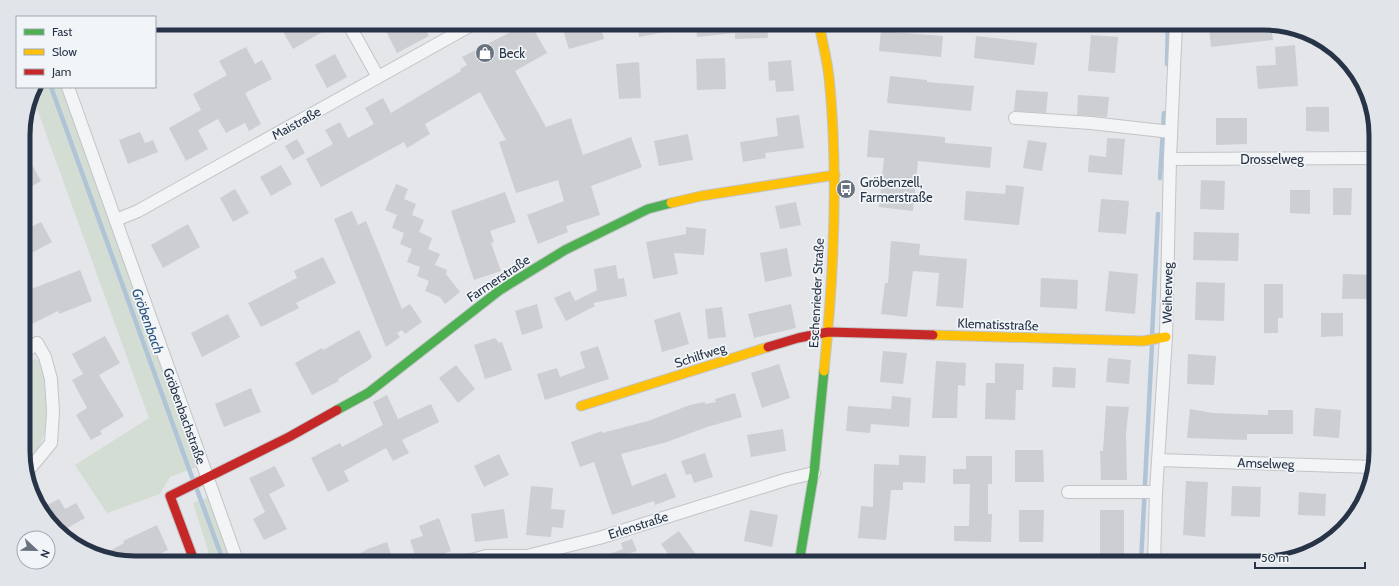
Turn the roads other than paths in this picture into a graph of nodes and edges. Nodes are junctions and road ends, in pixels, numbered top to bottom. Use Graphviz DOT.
graph roads {
  1 [pos="352,30"];
  2 [pos="462,30"];
  3 [pos="820,30"];
  4 [pos="1175,30"];
  5 [pos="378,77"];
  6 [pos="68,88"];
  7 [pos="1015,118"];
  8 [pos="1165,131"];
  9 [pos="1369,158"];
  10 [pos="1170,159"];
  11 [pos="835,176"];
  12 [pos="116,220"];
  13 [pos="828,332"];
  14 [pos="1162,338"];
  15 [pos="30,348"];
  16 [pos="581,406"];
  17 [pos="1158,460"];
  18 [pos="31,466"];
  19 [pos="1368,467"];
  20 [pos="814,473"];
  21 [pos="203,479"];
  22 [pos="1068,492"];
  23 [pos="1152,493"];
  24 [pos="192,556"];
  25 [pos="235,556"];
  26 [pos="486,556"];
  27 [pos="527,556"];
  28 [pos="527,556"];
  29 [pos="800,556"];
  30 [pos="1154,556"];
  1 -- 5 [label="street"];
  2 -- 5 [label="street, Maistraße"];
  3 -- 11 [label="street, Eschenrieder Straße"];
  4 -- 8 [label="street, Weiherweg"];
  5 -- 12 [label="street, Maistraße"];
  6 -- 12 [label="street, Gröbenbachstraße"];
  7 -- 8 [label="street"];
  8 -- 10 [label="street, Weiherweg"];
  9 -- 10 [label="street, Drosselweg"];
  10 -- 14 [label="street, Weiherweg"];
  11 -- 13 [label="street, Eschenrieder Straße"];
  11 -- 21 [label="street, Farmerstraße"];
  12 -- 21 [label="street, Gröbenbachstraße"];
  13 -- 14 [label="street, Klematisstraße"];
  13 -- 16 [label="street, Schilfweg"];
  13 -- 20 [label="street, Eschenrieder Straße"];
  14 -- 17 [label="street, Weiherweg"];
  15 -- 18 [label="street"];
  17 -- 19 [label="street, Amselweg"];
  17 -- 23 [label="street, Weiherweg"];
  20 -- 28 [label="street, Erlenstraße"];
  20 -- 29 [label="street, Eschenrieder Straße"];
  21 -- 24 [label="street, Farmerstraße"];
  21 -- 25 [label="street, Gröbenbachstraße"];
  22 -- 23 [label="street"];
  23 -- 30 [label="street, Weiherweg"];
  26 -- 27 [label="street, Erlenstraße"];
}
